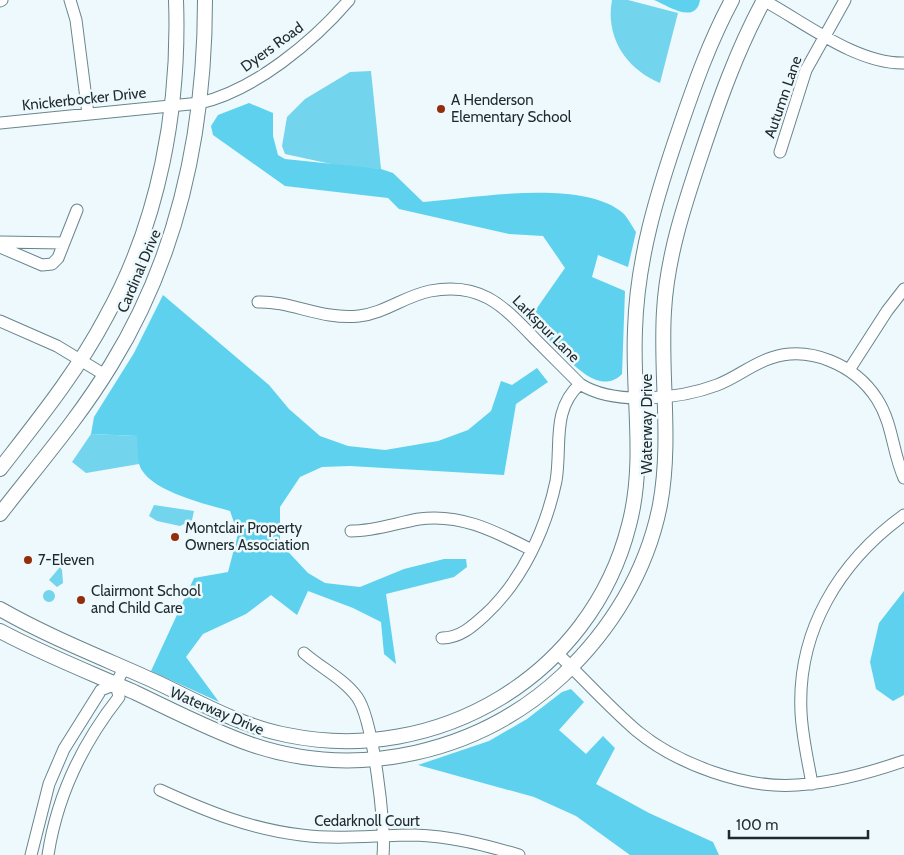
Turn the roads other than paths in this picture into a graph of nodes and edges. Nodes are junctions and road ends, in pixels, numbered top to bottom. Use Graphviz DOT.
graph roads {
  1 [pos="70,0"];
  2 [pos="176,0"];
  3 [pos="205,0"];
  4 [pos="349,0"];
  5 [pos="732,0"];
  6 [pos="763,0"];
  7 [pos="845,0"];
  8 [pos="824,35"];
  9 [pos="904,63"];
  10 [pos="200,103"];
  11 [pos="172,106"];
  12 [pos="88,114"];
  13 [pos="0,123"];
  14 [pos="780,152"];
  15 [pos="76,210"];
  16 [pos="0,242"];
  17 [pos="64,244"];
  18 [pos="0,247"];
  19 [pos="904,289"];
  20 [pos="258,302"];
  21 [pos="1,325"];
  22 [pos="81,360"];
  23 [pos="849,370"];
  24 [pos="105,375"];
  25 [pos="580,384"];
  26 [pos="664,396"];
  27 [pos="636,397"];
  28 [pos="899,438"];
  29 [pos="0,469"];
  30 [pos="904,478"];
  31 [pos="0,514"];
  32 [pos="904,516"];
  33 [pos="351,531"];
  34 [pos="532,550"];
  35 [pos="0,609"];
  36 [pos="0,630"];
  37 [pos="442,638"];
  38 [pos="304,653"];
  39 [pos="558,654"];
  40 [pos="572,667"];
  41 [pos="124,668"];
  42 [pos="116,684"];
  43 [pos="371,740"];
  44 [pos="374,759"];
  45 [pos="904,762"];
  46 [pos="812,784"];
  47 [pos="160,790"];
  48 [pos="384,837"];
  49 [pos="31,855"];
  50 [pos="48,855"];
  51 [pos="383,855"];
  52 [pos="519,855"];
  1 -- 12 [label="street"];
  2 -- 11 [label="main road, Cardinal Drive"];
  3 -- 10 [label="main road, Cardinal Drive"];
  4 -- 10 [label="street, Dyers Road"];
  5 -- 27 [label="main road, Waterway Drive"];
  6 -- 8 [label="street"];
  6 -- 26 [label="main road, Waterway Drive"];
  7 -- 8 [label="street, Autumn Lane"];
  8 -- 9 [label="street"];
  8 -- 14 [label="street, Autumn Lane"];
  10 -- 11 [label="street, Dyers Road"];
  10 -- 24 [label="main road, Cardinal Drive"];
  11 -- 12 [label="street, Knickerbocker Drive"];
  11 -- 22 [label="main road, Cardinal Drive"];
  12 -- 13 [label="street, Knickerbocker Drive"];
  15 -- 17 [label="street"];
  16 -- 17 [label="street"];
  17 -- 18 [label="street"];
  19 -- 23 [label="street"];
  20 -- 25 [label="street, Larkspur Lane"];
  21 -- 22 [label="street"];
  22 -- 24 [label="street"];
  22 -- 29 [label="main road, Cardinal Drive"];
  23 -- 26 [label="street, Larkspur Lane"];
  23 -- 28 [label="street, Larkspur Lane"];
  24 -- 31 [label="main road, Cardinal Drive"];
  25 -- 27 [label="street, Larkspur Lane"];
  25 -- 34 [label="street"];
  26 -- 27 [label="street, Larkspur Lane"];
  26 -- 40 [label="main road, Waterway Drive"];
  27 -- 39 [label="main road, Waterway Drive"];
  28 -- 30 [label="street, Larkspur Lane"];
  32 -- 46 [label="street"];
  33 -- 34 [label="street"];
  34 -- 37 [label="street"];
  35 -- 41 [label="main road, Waterway Drive"];
  36 -- 42 [label="main road, Waterway Drive"];
  38 -- 43 [label="street"];
  39 -- 40 [label="street"];
  39 -- 43 [label="main road, Waterway Drive"];
  40 -- 44 [label="main road, Waterway Drive"];
  40 -- 46 [label="street"];
  41 -- 42 [label="street"];
  41 -- 43 [label="main road, Waterway Drive"];
  42 -- 44 [label="main road, Waterway Drive"];
  42 -- 49 [label="street"];
  42 -- 50 [label="street"];
  43 -- 44 [label="street"];
  44 -- 48 [label="street"];
  45 -- 46 [label="street"];
  47 -- 48 [label="street, Cedarknoll Court"];
  48 -- 51 [label="street"];
  48 -- 52 [label="street, Cedarknoll Court"];
}
